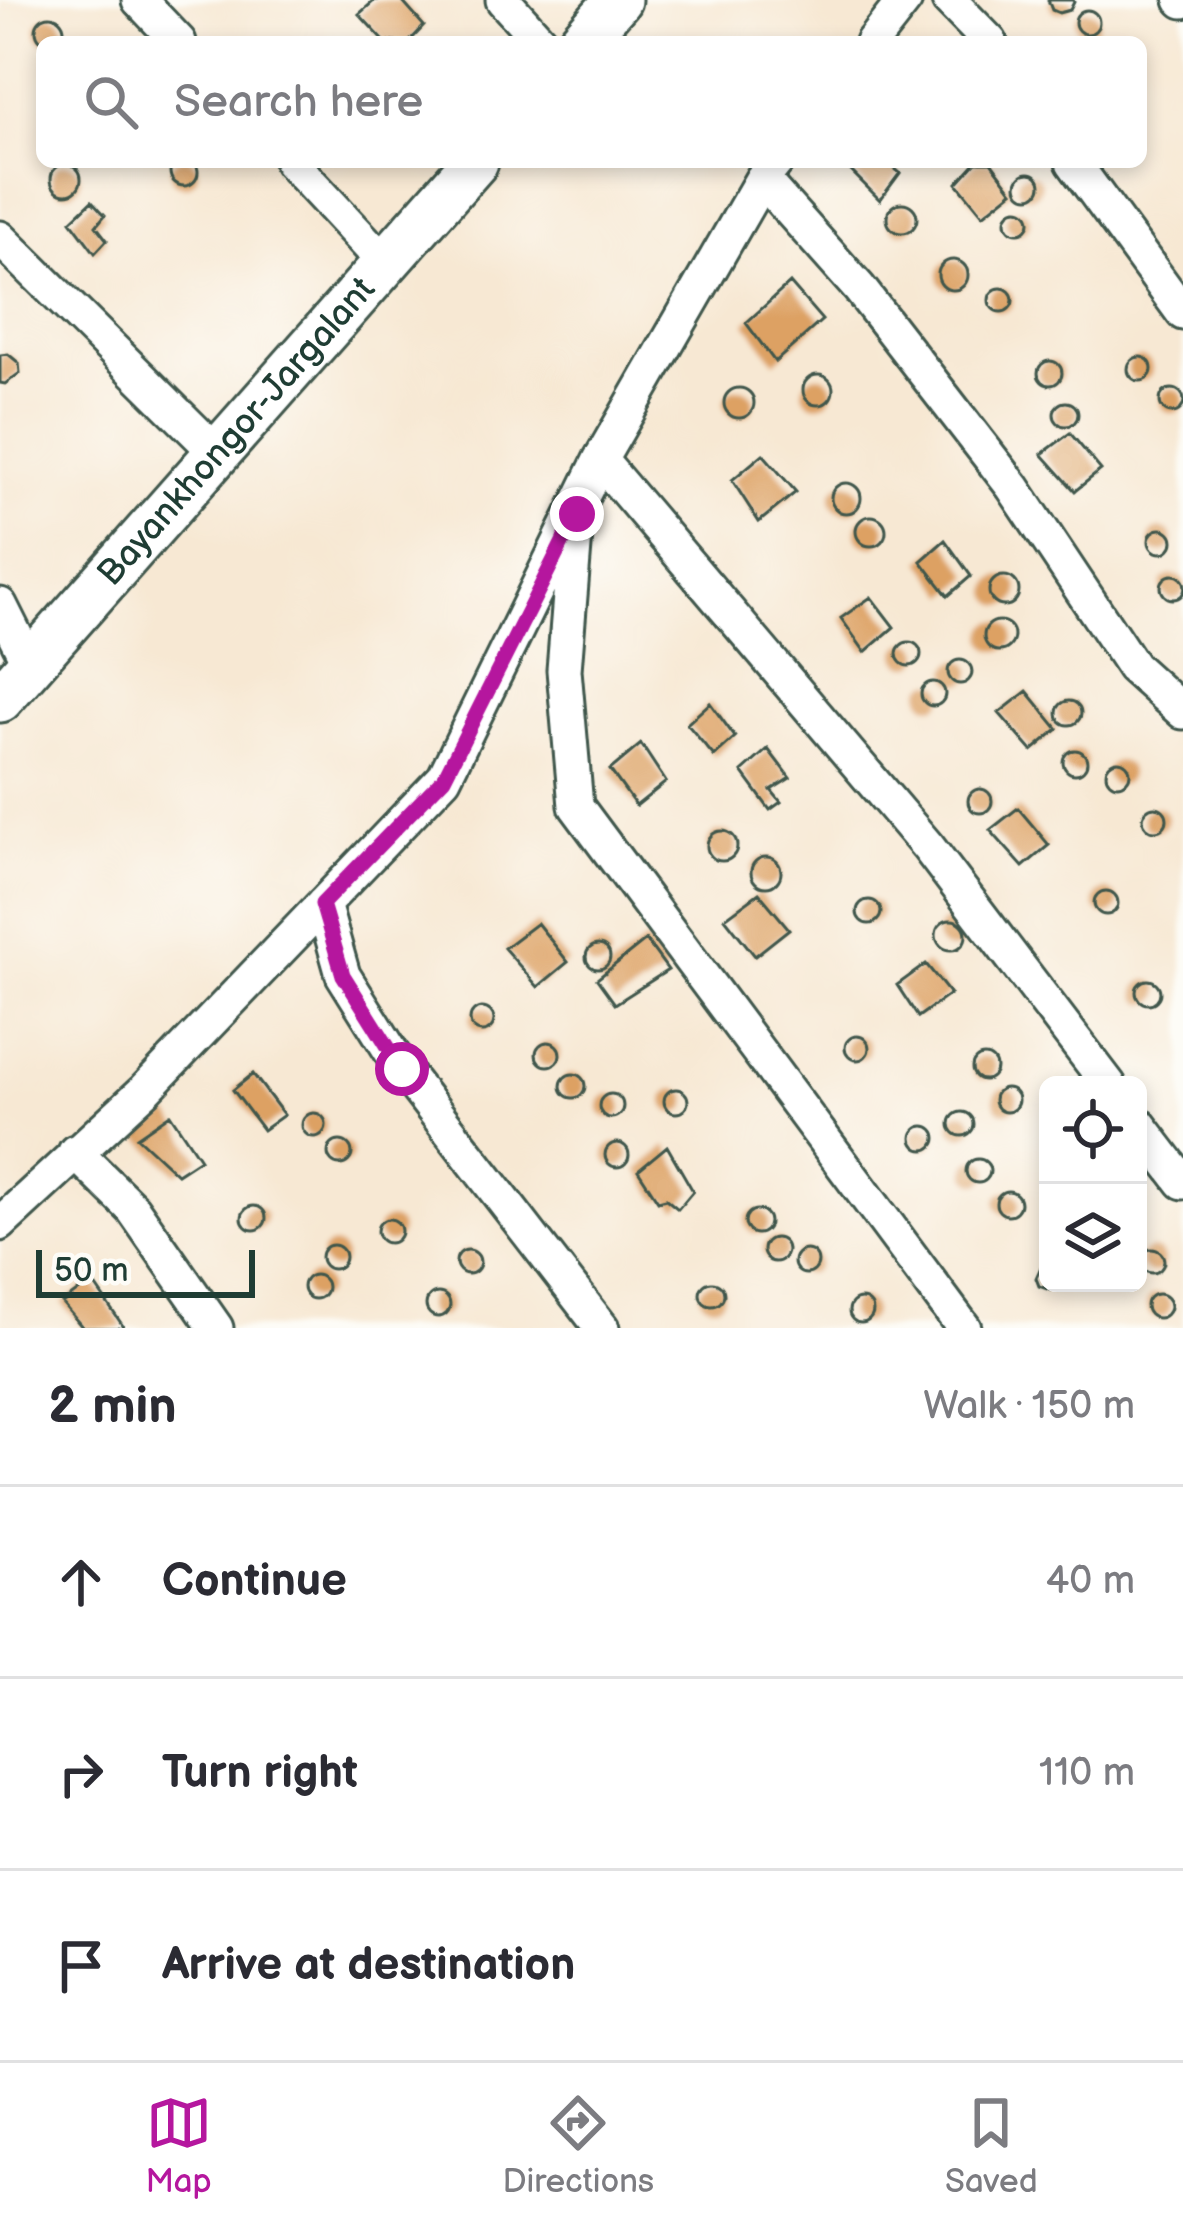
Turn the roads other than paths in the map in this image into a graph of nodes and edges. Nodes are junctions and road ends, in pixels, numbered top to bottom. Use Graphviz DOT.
graph roads {
  1 [pos="140,0"];
  2 [pos="503,0"];
  3 [pos="618,0"];
  4 [pos="905,0"];
  5 [pos="949,0"];
  6 [pos="173,36"];
  7 [pos="536,36"];
  8 [pos="586,36"];
  9 [pos="877,36"];
  10 [pos="983,36"];
  11 [pos="297,168"];
  12 [pos="470,168"];
  13 [pos="1077,168"];
  14 [pos="769,171"];
  15 [pos="0,238"];
  16 [pos="386,263"];
  17 [pos="1183,313"];
  18 [pos="217,454"];
  19 [pos="600,460"];
  20 [pos="577,514"];
  21 [pos="0,605"];
  22 [pos="30,665"];
  23 [pos="0,699"];
  24 [pos="1183,712"];
  25 [pos="322,904"];
  26 [pos="1102,1076"];
  27 [pos="1147,1135"];
  28 [pos="75,1152"];
  29 [pos="1183,1182"];
  30 [pos="0,1224"];
  31 [pos="216,1328"];
  32 [pos="602,1328"];
  33 [pos="964,1328"];
  1 -- 6 [label="street"];
  2 -- 7 [label="street"];
  3 -- 8 [label="street"];
  4 -- 9 [label="street"];
  5 -- 10 [label="street"];
  11 -- 16 [label="street"];
  12 -- 16 [label="street, Bayankhongor-Jargalant"];
  13 -- 17 [label="street"];
  14 -- 19 [label="street"];
  14 -- 24 [label="street"];
  15 -- 18 [label="street"];
  16 -- 18 [label="street, Bayankhongor-Jargalant"];
  18 -- 22 [label="street, Bayankhongor-Jargalant"];
  19 -- 20 [label="street"];
  19 -- 26 [label="street"];
  20 -- 25 [label="street"];
  20 -- 33 [label="street"];
  21 -- 22 [label="street"];
  22 -- 23 [label="street, Bayankhongor-Jargalant"];
  25 -- 28 [label="street"];
  25 -- 32 [label="street"];
  27 -- 29 [label="street"];
  28 -- 30 [label="street"];
  28 -- 31 [label="street"];
}
